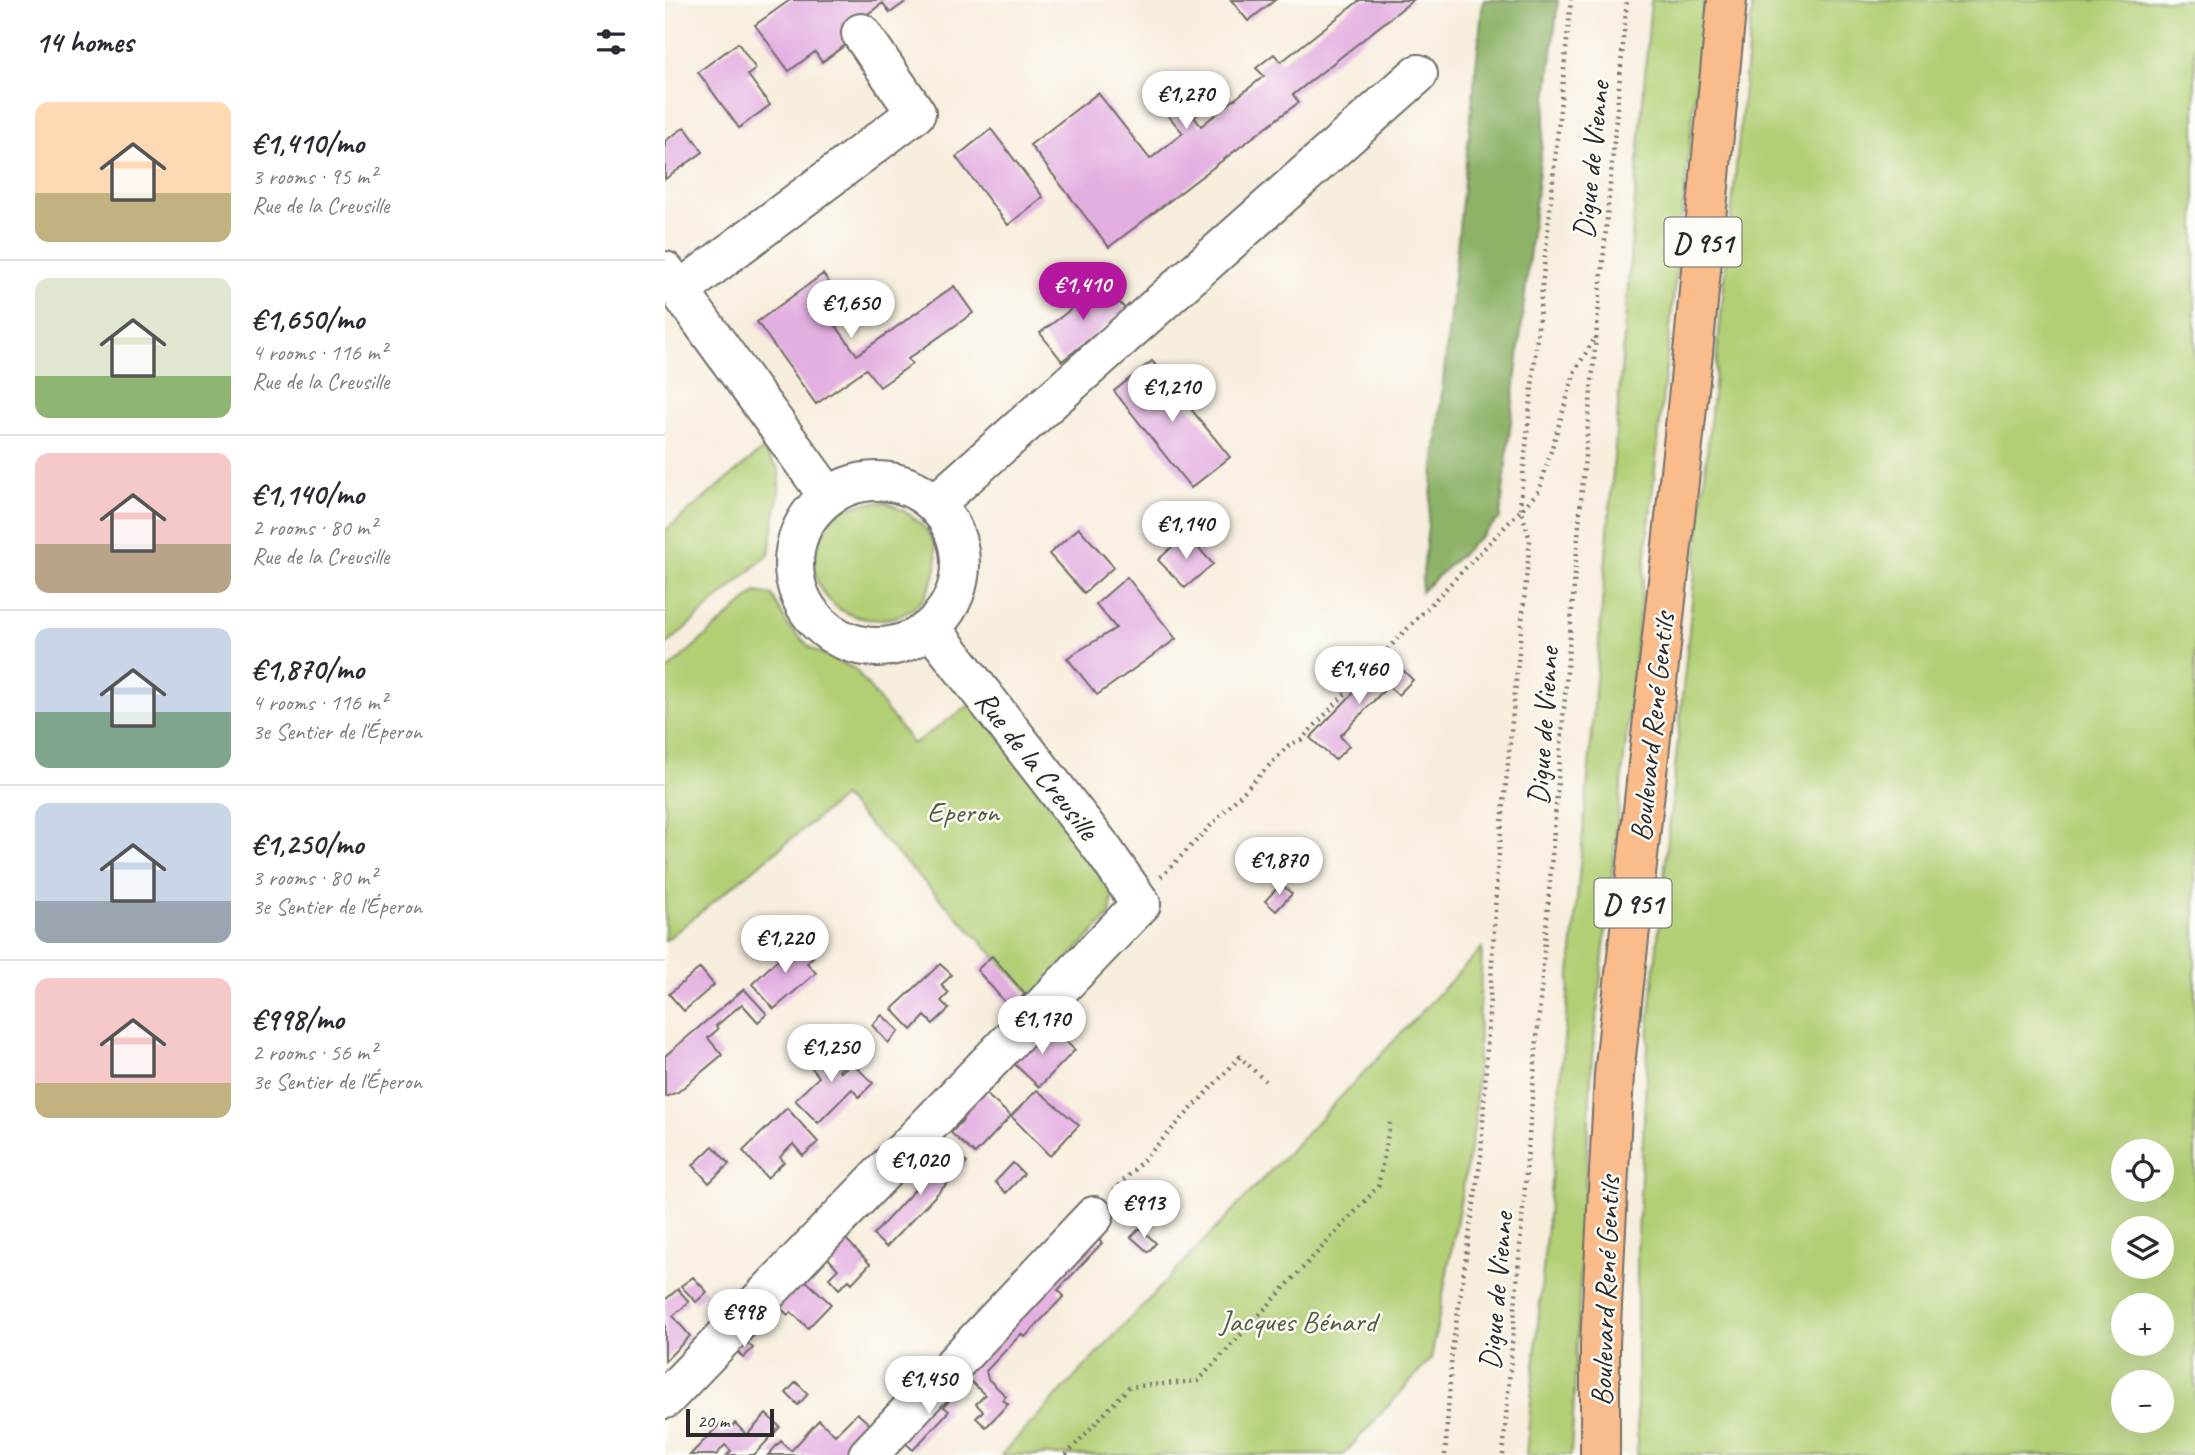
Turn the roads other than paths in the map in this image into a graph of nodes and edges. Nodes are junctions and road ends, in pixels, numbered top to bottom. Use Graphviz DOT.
graph roads {
  1 [pos="1727,0"];
  2 [pos="861,33"];
  3 [pos="1418,75"];
  4 [pos="672,281"];
  5 [pos="828,496"];
  6 [pos="935,504"];
  7 [pos="931,628"];
  8 [pos="1094,1216"];
  9 [pos="665,1399"];
  10 [pos="868,1455"];
  11 [pos="1600,1455"];
  1 -- 11 [label="main road, Boulevard René Gentils / D 951"];
  2 -- 4 [label="street"];
  3 -- 6 [label="street"];
  4 -- 5 [label="street"];
  5 -- 6 [label="street"];
  5 -- 7 [label="street"];
  6 -- 7 [label="street"];
  7 -- 9 [label="street, Rue de la Creusille"];
  8 -- 10 [label="street"];
}
